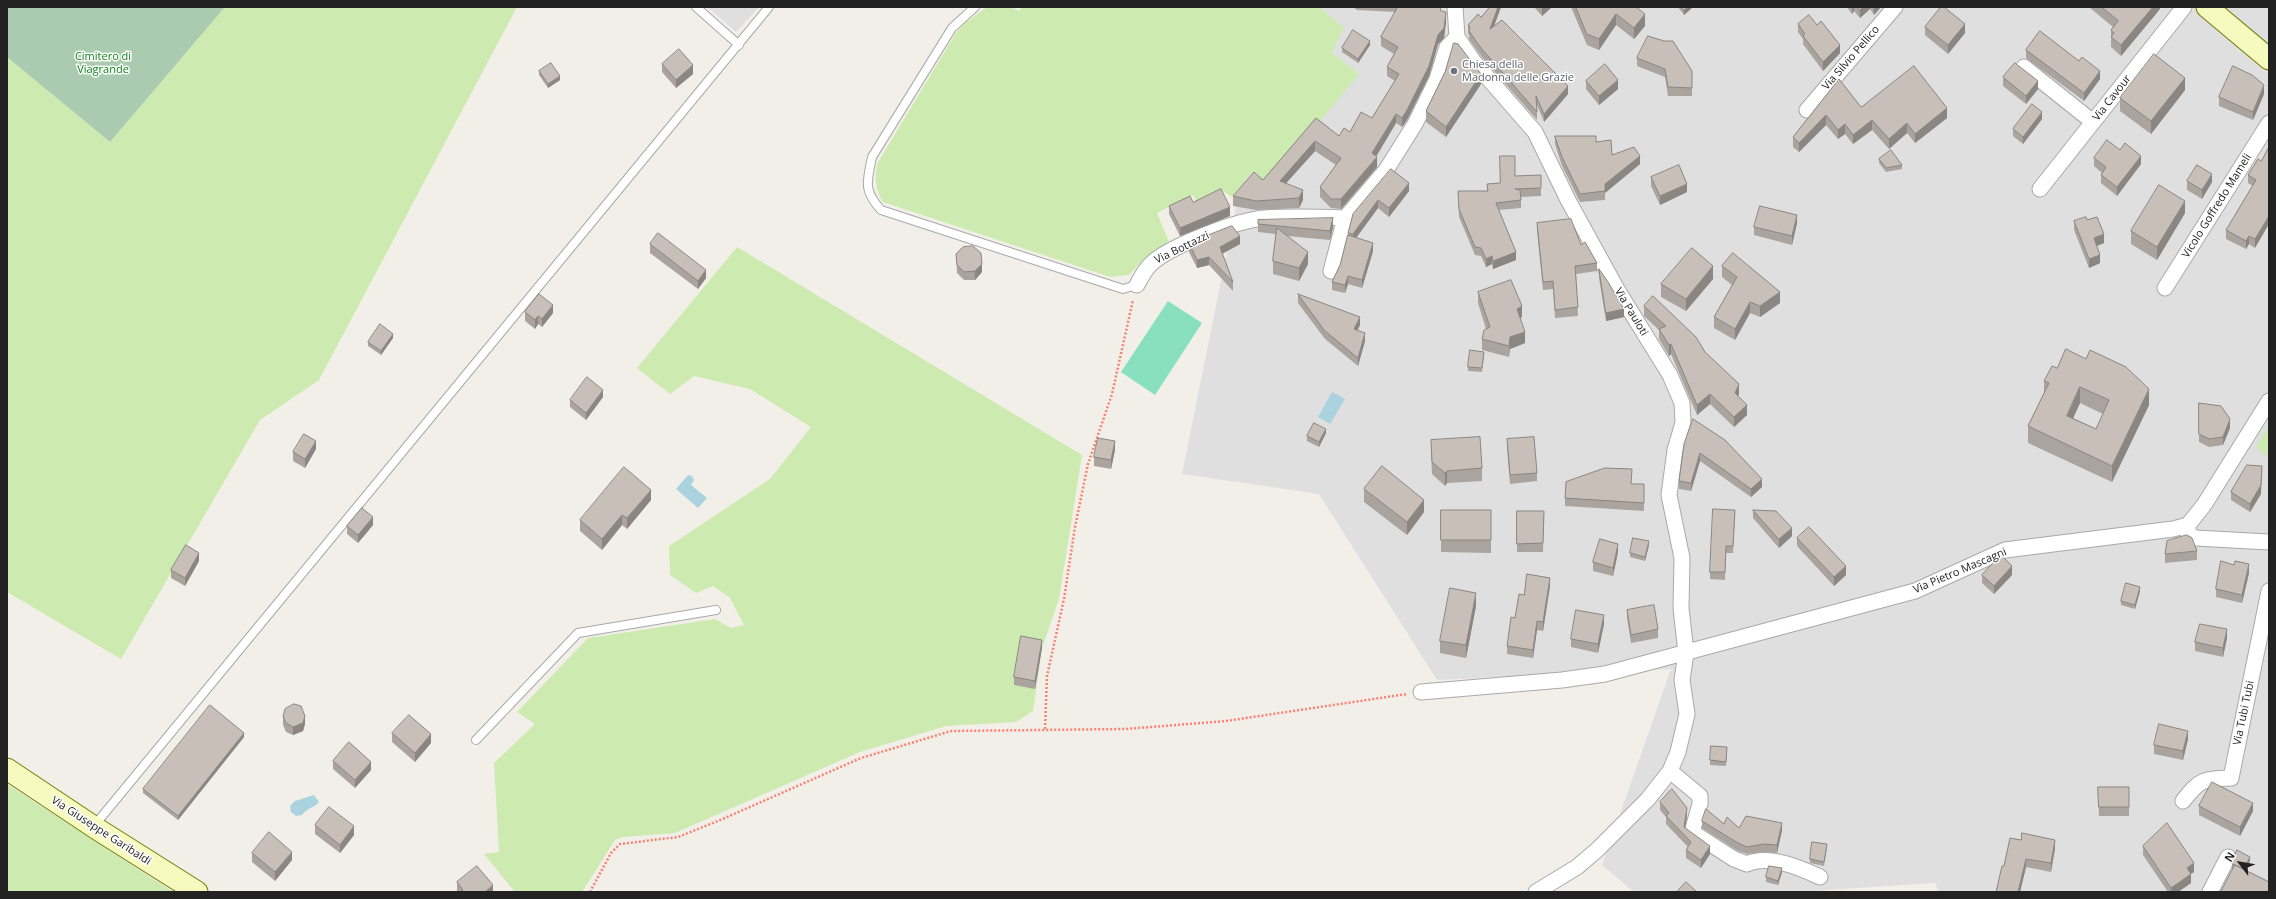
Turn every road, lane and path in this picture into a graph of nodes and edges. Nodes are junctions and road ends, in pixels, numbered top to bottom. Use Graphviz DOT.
graph roads {
  1 [pos="696,7"];
  2 [pos="768,7"];
  3 [pos="975,7"];
  4 [pos="1455,7"];
  5 [pos="1894,7"];
  6 [pos="2184,7"];
  7 [pos="2207,7"];
  8 [pos="1458,37"];
  9 [pos="739,45"];
  10 [pos="2269,59"];
  11 [pos="2024,66"];
  12 [pos="1807,110"];
  13 [pos="2093,122"];
  14 [pos="2269,123"];
  15 [pos="2040,189"];
  16 [pos="1345,218"];
  17 [pos="1331,271"];
  18 [pos="1137,285"];
  19 [pos="2165,288"];
  20 [pos="2269,401"];
  21 [pos="2188,525"];
  22 [pos="2269,542"];
  23 [pos="2269,591"];
  24 [pos="716,610"];
  25 [pos="1686,653"];
  26 [pos="1421,692"];
  27 [pos="1045,729"];
  28 [pos="476,740"];
  29 [pos="7,769"];
  30 [pos="1670,771"];
  31 [pos="2183,801"];
  32 [pos="94,827"];
  33 [pos="2228,857"];
  34 [pos="1820,878"];
  35 [pos="197,892"];
  36 [pos="590,892"];
  37 [pos="1536,892"];
  38 [pos="2210,892"];
  1 -- 9 [label="lane"];
  2 -- 9 [label="lane"];
  3 -- 18 [label="lane"];
  4 -- 8 [label="street, Via Pauloti"];
  5 -- 12 [label="street, Via Silvio Pellico"];
  6 -- 13 [label="street, Via Cavour"];
  7 -- 10 [label="main road"];
  8 -- 16 [label="street"];
  8 -- 25 [label="street, Via Pauloti"];
  9 -- 32 [label="lane"];
  11 -- 13 [label="street"];
  13 -- 15 [label="street, Via Cavour"];
  14 -- 19 [label="street, Vicolo Goffredo Mameli"];
  16 -- 17 [label="street"];
  16 -- 18 [label="street, Via Bottazzi"];
  18 -- 27 [label="path"];
  20 -- 21 [label="street"];
  21 -- 22 [label="street"];
  21 -- 25 [label="street, Via Pietro Mascagni"];
  23 -- 31 [label="street, Via Tubi Tubi"];
  24 -- 28 [label="lane"];
  25 -- 26 [label="street, Via Pietro Mascagni"];
  25 -- 30 [label="street, Via Pauloti"];
  26 -- 27 [label="path"];
  27 -- 36 [label="path"];
  29 -- 32 [label="main road, Via Giuseppe Garibaldi"];
  30 -- 34 [label="street"];
  30 -- 37 [label="street, Via Pauloti"];
  32 -- 35 [label="main road, Via Giuseppe Garibaldi"];
  33 -- 38 [label="street"];
}
